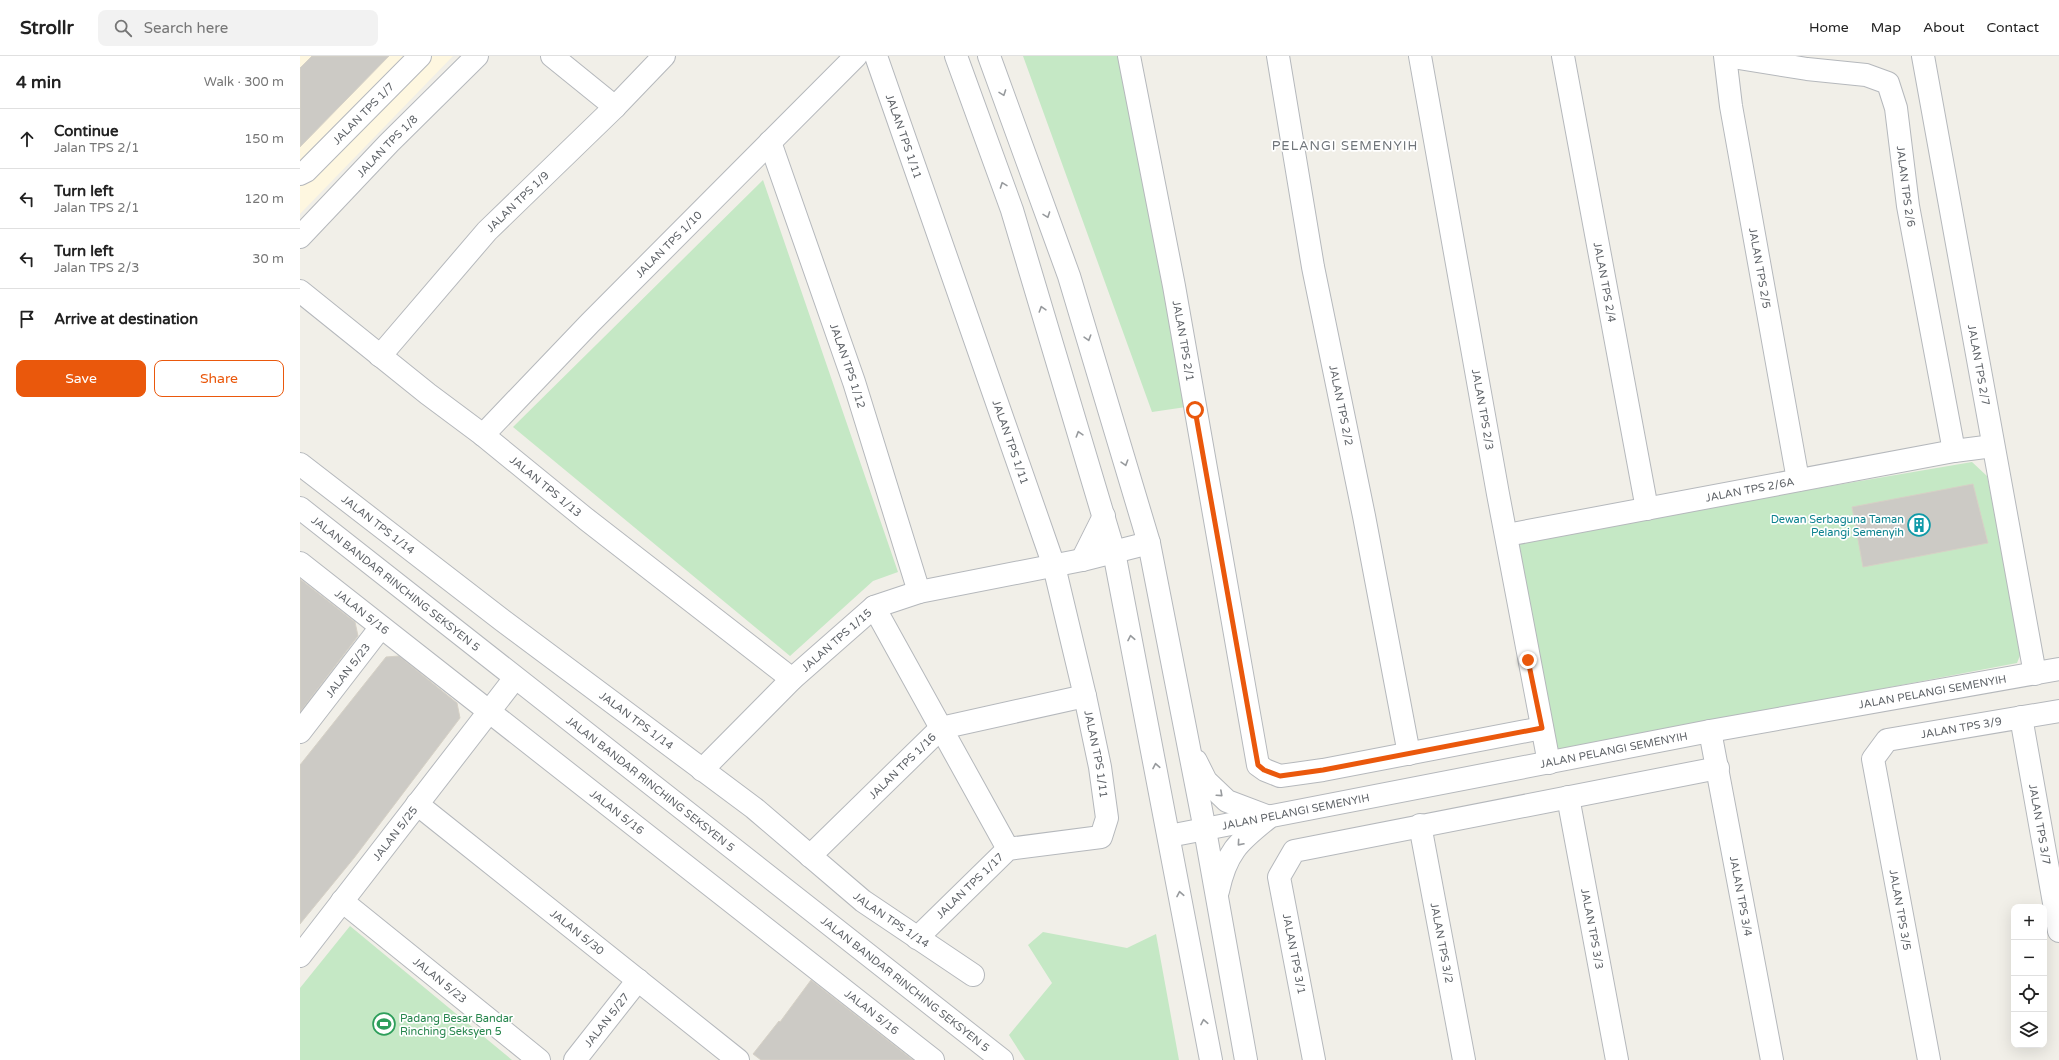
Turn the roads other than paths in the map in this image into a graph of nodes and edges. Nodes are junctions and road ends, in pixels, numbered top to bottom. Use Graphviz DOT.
graph roads {
  1 [pos="420,56"];
  2 [pos="477,56"];
  3 [pos="552,56"];
  4 [pos="664,56"];
  5 [pos="856,56"];
  6 [pos="876,56"];
  7 [pos="956,56"];
  8 [pos="989,56"];
  9 [pos="1129,56"];
  10 [pos="1278,56"];
  11 [pos="1420,56"];
  12 [pos="1563,56"];
  13 [pos="1725,56"];
  14 [pos="1923,56"];
  15 [pos="615,107"];
  16 [pos="770,142"];
  17 [pos="303,173"];
  18 [pos="300,237"];
  19 [pos="300,291"];
  20 [pos="380,356"];
  21 [pos="483,435"];
  22 [pos="1993,446"];
  23 [pos="1954,451"];
  24 [pos="300,464"];
  25 [pos="1798,480"];
  26 [pos="300,508"];
  27 [pos="1647,509"];
  28 [pos="1104,516"];
  29 [pos="1507,535"];
  30 [pos="1148,543"];
  31 [pos="1114,552"];
  32 [pos="1082,560"];
  33 [pos="300,563"];
  34 [pos="1054,566"];
  35 [pos="1119,576"];
  36 [pos="919,592"];
  37 [pos="874,607"];
  38 [pos="381,627"];
  39 [pos="2059,669"];
  40 [pos="2035,674"];
  41 [pos="515,678"];
  42 [pos="792,680"];
  43 [pos="1085,696"];
  44 [pos="489,711"];
  45 [pos="2059,711"];
  46 [pos="2021,718"];
  47 [pos="941,728"];
  48 [pos="1542,728"];
  49 [pos="1710,731"];
  50 [pos="300,732"];
  51 [pos="1186,738"];
  52 [pos="1408,754"];
  53 [pos="1873,759"];
  54 [pos="1549,763"];
  55 [pos="1718,768"];
  56 [pos="702,770"];
  57 [pos="1568,797"];
  58 [pos="417,804"];
  59 [pos="1269,817"];
  60 [pos="1420,825"];
  61 [pos="1205,830"];
  62 [pos="1169,836"];
  63 [pos="1101,837"];
  64 [pos="1008,850"];
  65 [pos="810,856"];
  66 [pos="1217,898"];
  67 [pos="342,901"];
  68 [pos="2059,931"];
  69 [pos="917,938"];
  70 [pos="300,956"];
  71 [pos="973,975"];
  72 [pos="638,980"];
  73 [pos="538,1060"];
  74 [pos="575,1060"];
  75 [pos="736,1060"];
  76 [pos="933,1060"];
  77 [pos="1002,1060"];
  78 [pos="1211,1060"];
  79 [pos="1246,1060"];
  80 [pos="1314,1060"];
  81 [pos="1464,1060"];
  82 [pos="1617,1060"];
  83 [pos="1772,1060"];
  84 [pos="1929,1060"];
  1 -- 17 [label="street, JALAN TPS 1/7"];
  2 -- 18 [label="street, JALAN TPS 1/8"];
  3 -- 15 [label="street"];
  4 -- 15 [label="street, JALAN TPS 1/9"];
  5 -- 16 [label="street, JALAN TPS 1/10"];
  6 -- 34 [label="street, JALAN TPS 1/11"];
  28 -- 7 [label="street, one-way"];
  8 -- 30 [label="street, one-way"];
  9 -- 52 [label="street, JALAN TPS 2/1"];
  10 -- 52 [label="street, JALAN TPS 2/2"];
  11 -- 29 [label="street, JALAN TPS 2/3"];
  12 -- 27 [label="street, JALAN TPS 2/4"];
  13 -- 23 [label="street, JALAN TPS 2/6"];
  13 -- 25 [label="street, JALAN TPS 2/5"];
  14 -- 22 [label="street, JALAN TPS 2/7"];
  15 -- 20 [label="street, JALAN TPS 1/9"];
  16 -- 21 [label="street, JALAN TPS 1/10"];
  16 -- 36 [label="street, JALAN TPS 1/12"];
  19 -- 20 [label="street, JALAN TPS 1/13"];
  20 -- 21 [label="street, JALAN TPS 1/13"];
  21 -- 42 [label="street, JALAN TPS 1/13"];
  22 -- 23 [label="street, JALAN TPS 2/6A"];
  22 -- 40 [label="street, JALAN TPS 2/7"];
  23 -- 25 [label="street, JALAN TPS 2/6A"];
  24 -- 56 [label="street, JALAN TPS 1/14"];
  25 -- 27 [label="street, JALAN TPS 2/6A"];
  26 -- 41 [label="street, JALAN BANDAR RINCHING SEKSYEN 5"];
  27 -- 29 [label="street, JALAN TPS 2/6A"];
  28 -- 31 [label="street"];
  28 -- 32 [label="street"];
  29 -- 48 [label="street, JALAN TPS 2/3"];
  30 -- 31 [label="street, JALAN TPS 1/15"];
  30 -- 51 [label="street"];
  31 -- 32 [label="street, JALAN TPS 1/15"];
  31 -- 35 [label="street"];
  32 -- 34 [label="street, JALAN TPS 1/15"];
  32 -- 35 [label="street"];
  33 -- 38 [label="street, JALAN 5/16"];
  34 -- 36 [label="street, JALAN TPS 1/15"];
  34 -- 43 [label="street, JALAN TPS 1/11"];
  62 -- 35 [label="street, one-way"];
  36 -- 37 [label="street, JALAN TPS 1/15"];
  37 -- 42 [label="street, JALAN TPS 1/15"];
  37 -- 47 [label="street"];
  38 -- 44 [label="street, JALAN 5/16"];
  38 -- 50 [label="street, JALAN 5/23"];
  39 -- 40 [label="street, JALAN PELANGI SEMENYIH"];
  40 -- 49 [label="street, JALAN PELANGI SEMENYIH"];
  41 -- 44 [label="street, JALAN 5/25"];
  41 -- 77 [label="street, JALAN BANDAR RINCHING SEKSYEN 5"];
  42 -- 56 [label="street, JALAN TPS 1/15"];
  43 -- 47 [label="street, JALAN TPS 1/16"];
  43 -- 63 [label="street, JALAN TPS 1/11"];
  44 -- 58 [label="street, JALAN 5/25"];
  44 -- 76 [label="street, JALAN 5/16"];
  45 -- 46 [label="street, JALAN TPS 3/9"];
  46 -- 53 [label="street, JALAN TPS 3/9"];
  46 -- 68 [label="street, JALAN TPS 3/7"];
  47 -- 64 [label="street"];
  47 -- 65 [label="street, JALAN TPS 1/16"];
  48 -- 52 [label="street, JALAN TPS 2/1"];
  48 -- 54 [label="street, JALAN TPS 2/3"];
  49 -- 54 [label="street, JALAN PELANGI SEMENYIH"];
  49 -- 55 [label="street, JALAN TPS 3/4"];
  51 -- 59 [label="street, one-way"];
  51 -- 61 [label="street"];
  53 -- 84 [label="street, JALAN TPS 3/5"];
  54 -- 59 [label="street, JALAN PELANGI SEMENYIH"];
  55 -- 57 [label="street"];
  55 -- 83 [label="street, JALAN TPS 3/4"];
  56 -- 65 [label="street, JALAN TPS 1/14"];
  57 -- 60 [label="street"];
  57 -- 82 [label="street, JALAN TPS 3/3"];
  58 -- 67 [label="street, JALAN 5/25"];
  58 -- 72 [label="street, JALAN 5/30"];
  59 -- 61 [label="street, JALAN PELANGI SEMENYIH"];
  59 -- 66 [label="street, one-way"];
  60 -- 80 [label="street, JALAN TPS 3/1"];
  60 -- 81 [label="street, JALAN TPS 3/2"];
  61 -- 62 [label="street, JALAN PELANGI SEMENYIH"];
  61 -- 66 [label="street"];
  78 -- 62 [label="street, one-way"];
  63 -- 64 [label="street, JALAN TPS 1/17"];
  64 -- 69 [label="street, JALAN TPS 1/17"];
  65 -- 69 [label="street, JALAN TPS 1/14"];
  66 -- 79 [label="street"];
  67 -- 70 [label="street, JALAN 5/25"];
  67 -- 73 [label="street, JALAN 5/23"];
  69 -- 71 [label="street, JALAN TPS 1/14"];
  72 -- 74 [label="street, JALAN 5/27"];
  72 -- 75 [label="street, JALAN 5/30"];
}
